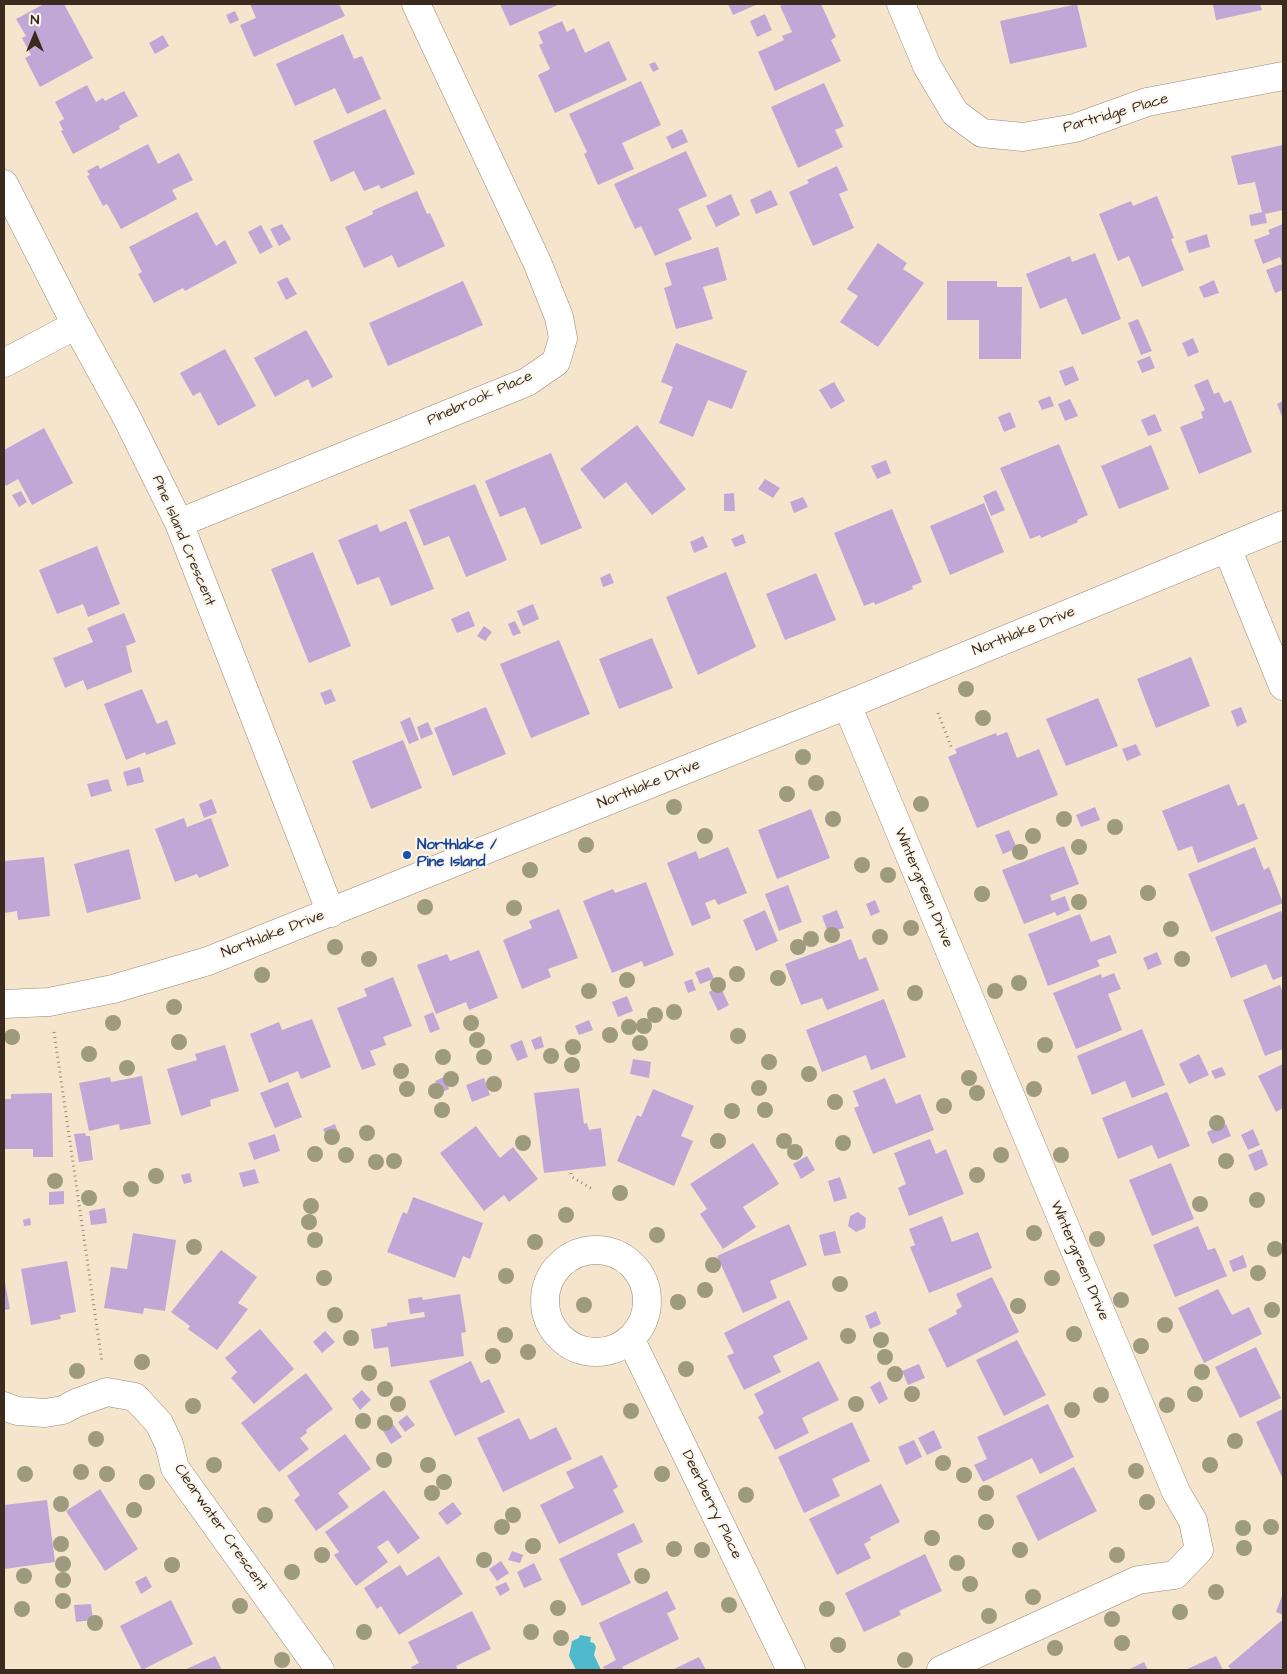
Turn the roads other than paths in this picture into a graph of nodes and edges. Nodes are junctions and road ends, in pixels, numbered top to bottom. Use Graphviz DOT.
graph roads {
  1 [pos="416,4"];
  2 [pos="901,4"];
  3 [pos="1283,76"];
  4 [pos="4,184"];
  5 [pos="76,325"];
  6 [pos="4,364"];
  7 [pos="179,524"];
  8 [pos="1283,525"];
  9 [pos="1227,548"];
  10 [pos="1283,686"];
  11 [pos="847,706"];
  12 [pos="331,912"];
  13 [pos="4,1004"];
  14 [pos="631,1340"];
  15 [pos="4,1406"];
  16 [pos="320,1670"];
  17 [pos="791,1670"];
  18 [pos="941,1670"];
  1 -- 7 [label="street, Pinebrook Place"];
  2 -- 3 [label="street, Partridge Place"];
  4 -- 5 [label="street, Pine Island Crescent"];
  5 -- 6 [label="street"];
  5 -- 7 [label="street, Pine Island Crescent"];
  7 -- 12 [label="street, Pine Island Crescent"];
  8 -- 9 [label="street, Northlake Drive"];
  9 -- 10 [label="street"];
  9 -- 11 [label="street, Northlake Drive"];
  11 -- 12 [label="street, Northlake Drive"];
  11 -- 18 [label="street, Wintergreen Drive"];
  12 -- 13 [label="street, Northlake Drive"];
  14 -- 17 [label="street, Deerberry Place"];
  15 -- 16 [label="street, Clearwater Crescent"];
}
